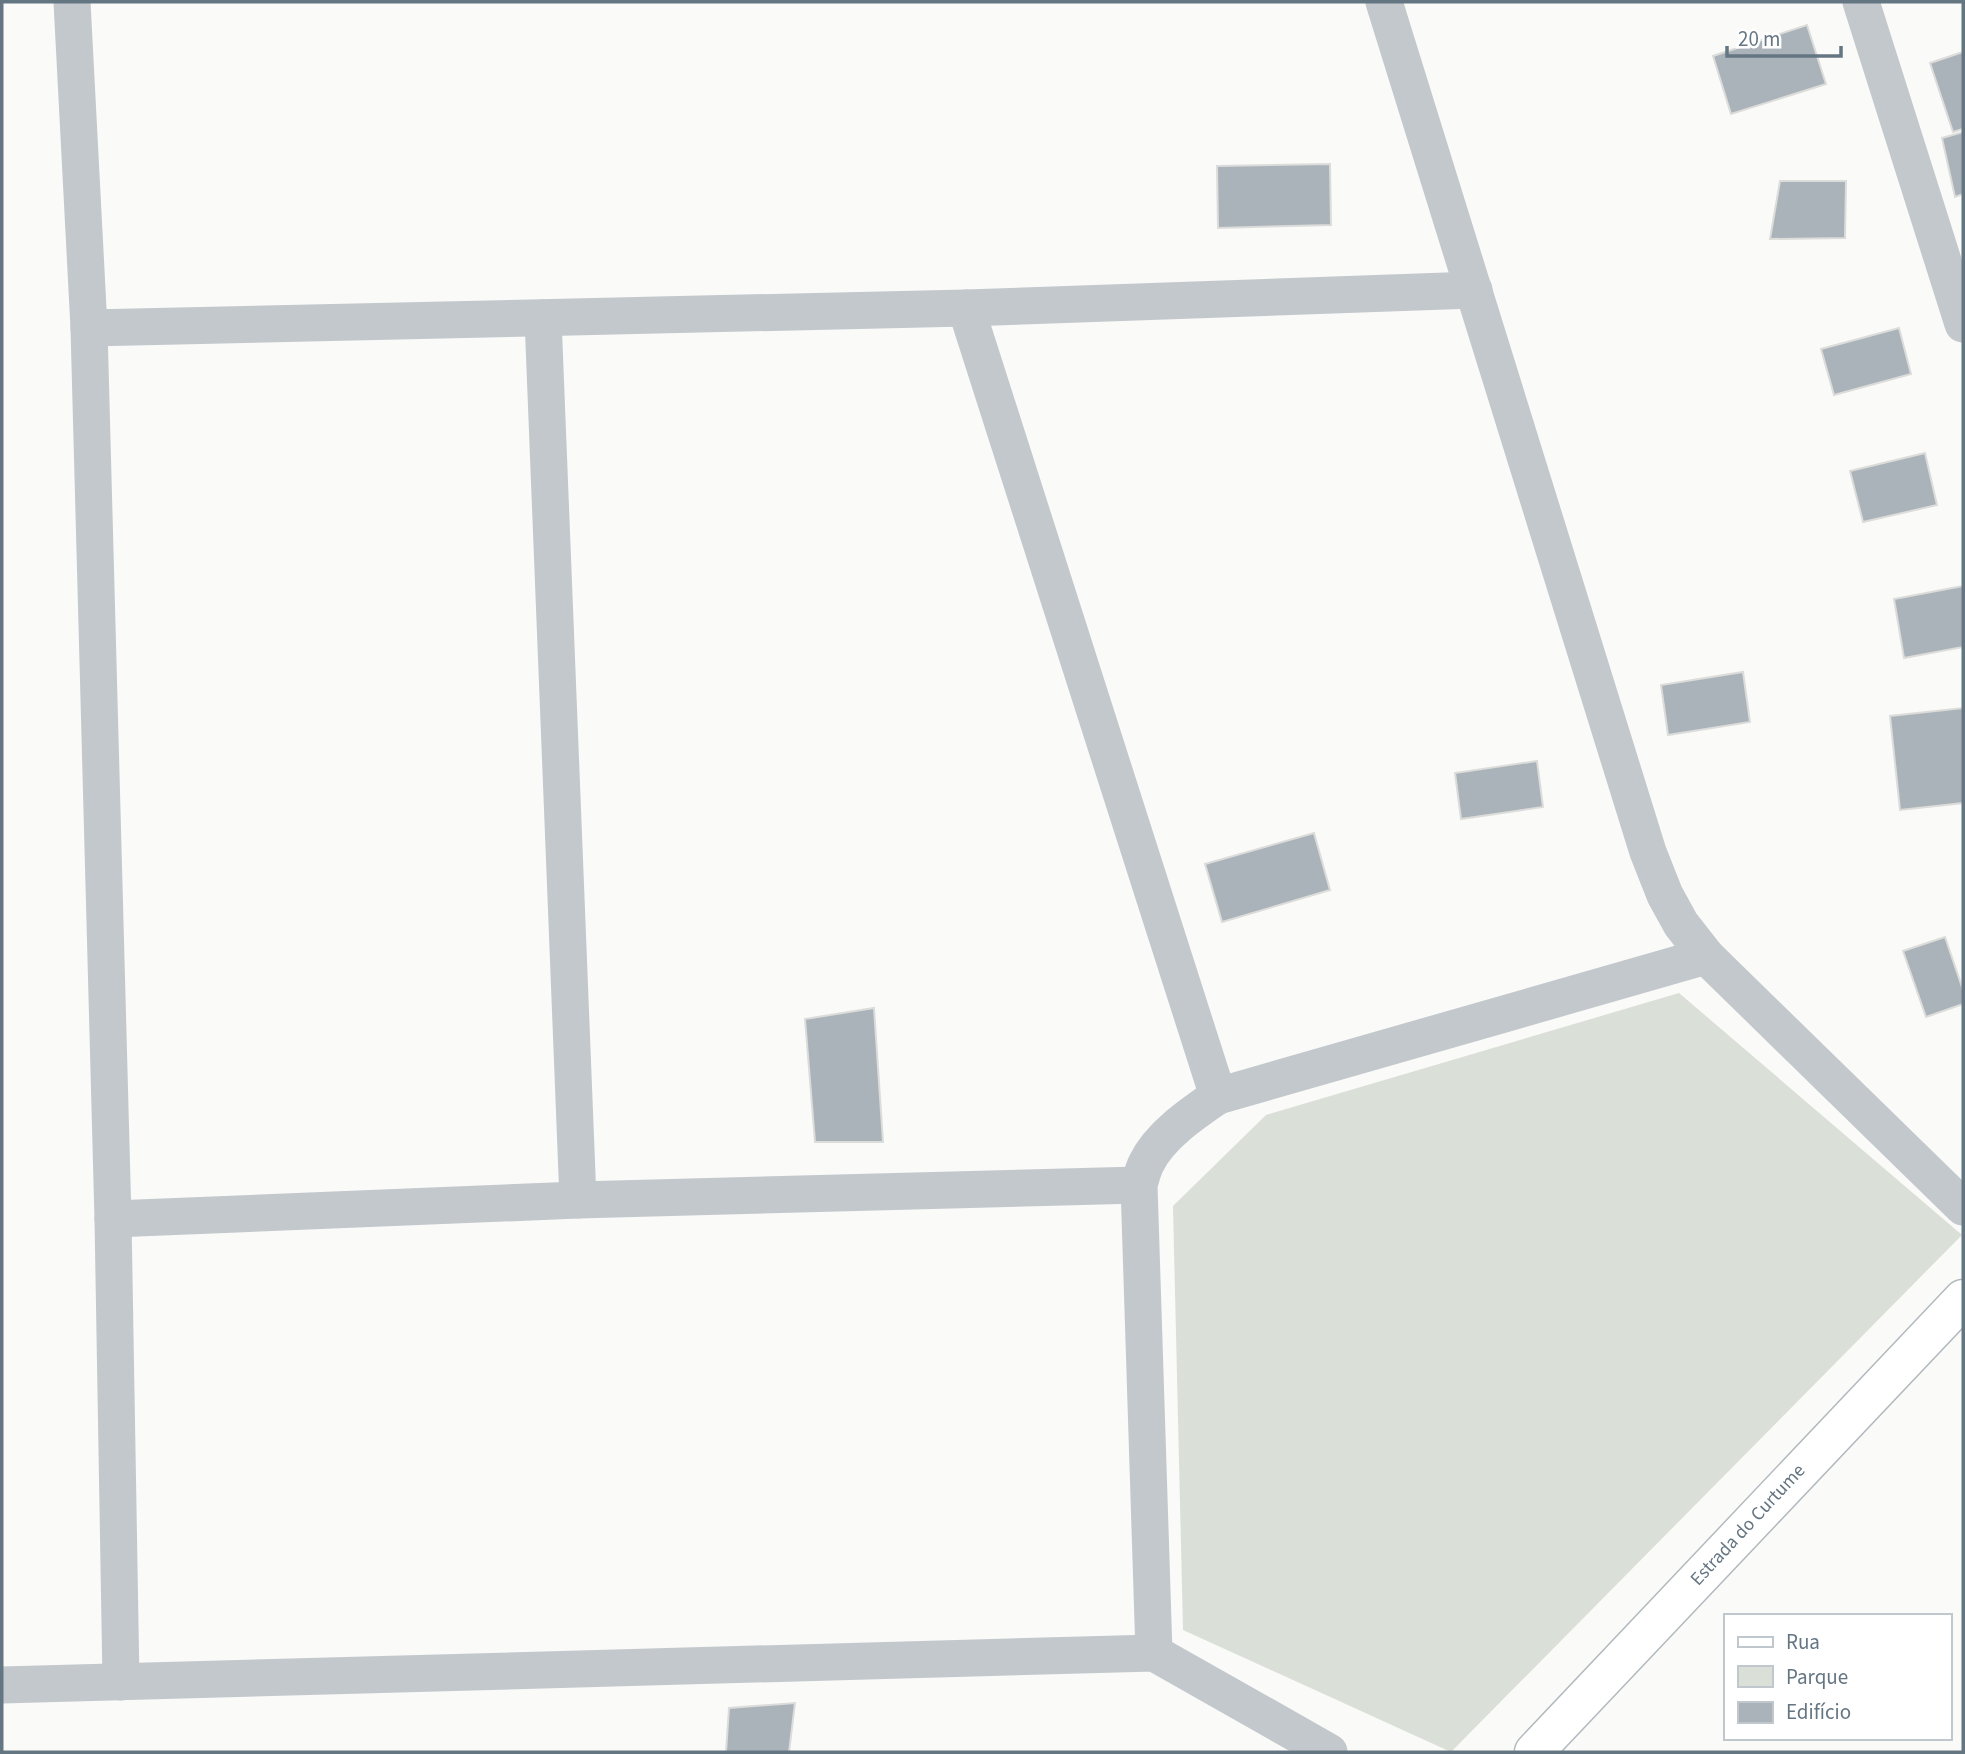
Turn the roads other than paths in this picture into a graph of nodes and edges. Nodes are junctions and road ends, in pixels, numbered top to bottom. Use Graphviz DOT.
graph roads {
  1 [pos="72,2"];
  2 [pos="1384,2"];
  3 [pos="1861,2"];
  4 [pos="1474,290"];
  5 [pos="966,308"];
  6 [pos="543,318"];
  7 [pos="1963,324"];
  8 [pos="89,328"];
  9 [pos="1706,956"];
  10 [pos="1218,1096"];
  11 [pos="1139,1185"];
  12 [pos="578,1200"];
  13 [pos="1963,1207"];
  14 [pos="113,1219"];
  15 [pos="1963,1298"];
  16 [pos="1154,1653"];
  17 [pos="121,1682"];
  18 [pos="2,1685"];
  19 [pos="1329,1752"];
  20 [pos="1534,1752"];
  1 -- 8 [label="street"];
  2 -- 4 [label="street"];
  3 -- 7 [label="street"];
  4 -- 5 [label="street"];
  4 -- 9 [label="street"];
  5 -- 6 [label="street"];
  5 -- 10 [label="street"];
  6 -- 8 [label="street"];
  6 -- 12 [label="street"];
  8 -- 14 [label="street"];
  9 -- 10 [label="street"];
  9 -- 13 [label="street"];
  10 -- 11 [label="street"];
  11 -- 12 [label="street"];
  11 -- 16 [label="street"];
  12 -- 14 [label="street"];
  14 -- 17 [label="street"];
  15 -- 20 [label="street, Estrada do Curtume"];
  16 -- 17 [label="street"];
  16 -- 19 [label="street"];
  17 -- 18 [label="street"];
}
